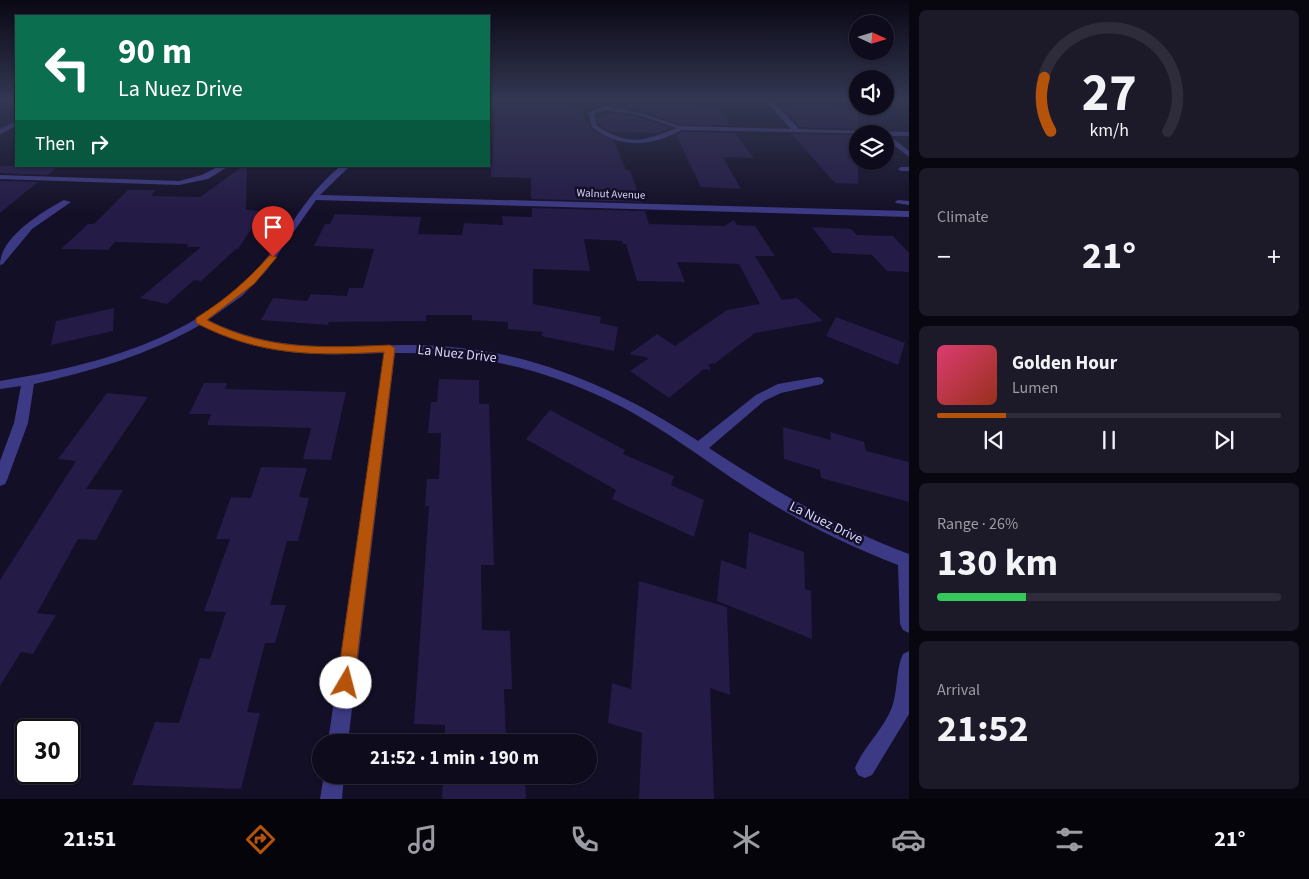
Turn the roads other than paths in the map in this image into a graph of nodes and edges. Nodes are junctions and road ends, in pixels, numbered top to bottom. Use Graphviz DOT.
graph roads {
  1 [pos="618,138"];
  2 [pos="656,138"];
  3 [pos="894,142"];
  4 [pos="909,155"];
  5 [pos="223,167"];
  6 [pos="345,167"];
  7 [pos="901,169"];
  8 [pos="909,169"];
  9 [pos="0,177"];
  10 [pos="313,197"];
  11 [pos="67,202"];
  12 [pos="898,202"];
  13 [pos="909,203"];
  14 [pos="909,214"];
  15 [pos="0,262"];
  16 [pos="199,320"];
  17 [pos="390,348"];
  18 [pos="28,381"];
  19 [pos="818,381"];
  20 [pos="0,384"];
  21 [pos="699,448"];
  22 [pos="0,480"];
  23 [pos="908,562"];
  24 [pos="909,624"];
  25 [pos="909,660"];
  26 [pos="339,734"];
  27 [pos="865,768"];
  28 [pos="333,784"];
  29 [pos="331,799"];
  1 -- 2 [label="lane"];
  3 -- 4 [label="street"];
  5 -- 9 [label="street"];
  6 -- 10 [label="street"];
  7 -- 8 [label="lane"];
  10 -- 14 [label="street, Walnut Avenue"];
  10 -- 16 [label="street"];
  11 -- 15 [label="street"];
  12 -- 13 [label="lane"];
  16 -- 17 [label="street, La Nuez Drive"];
  16 -- 18 [label="street"];
  17 -- 21 [label="street, La Nuez Drive"];
  17 -- 26 [label="street"];
  18 -- 20 [label="street"];
  18 -- 22 [label="street"];
  19 -- 21 [label="street"];
  21 -- 23 [label="street, La Nuez Drive"];
  23 -- 24 [label="street, La Nuez Drive"];
  25 -- 27 [label="street"];
  28 -- 29 [label="street"];
}
